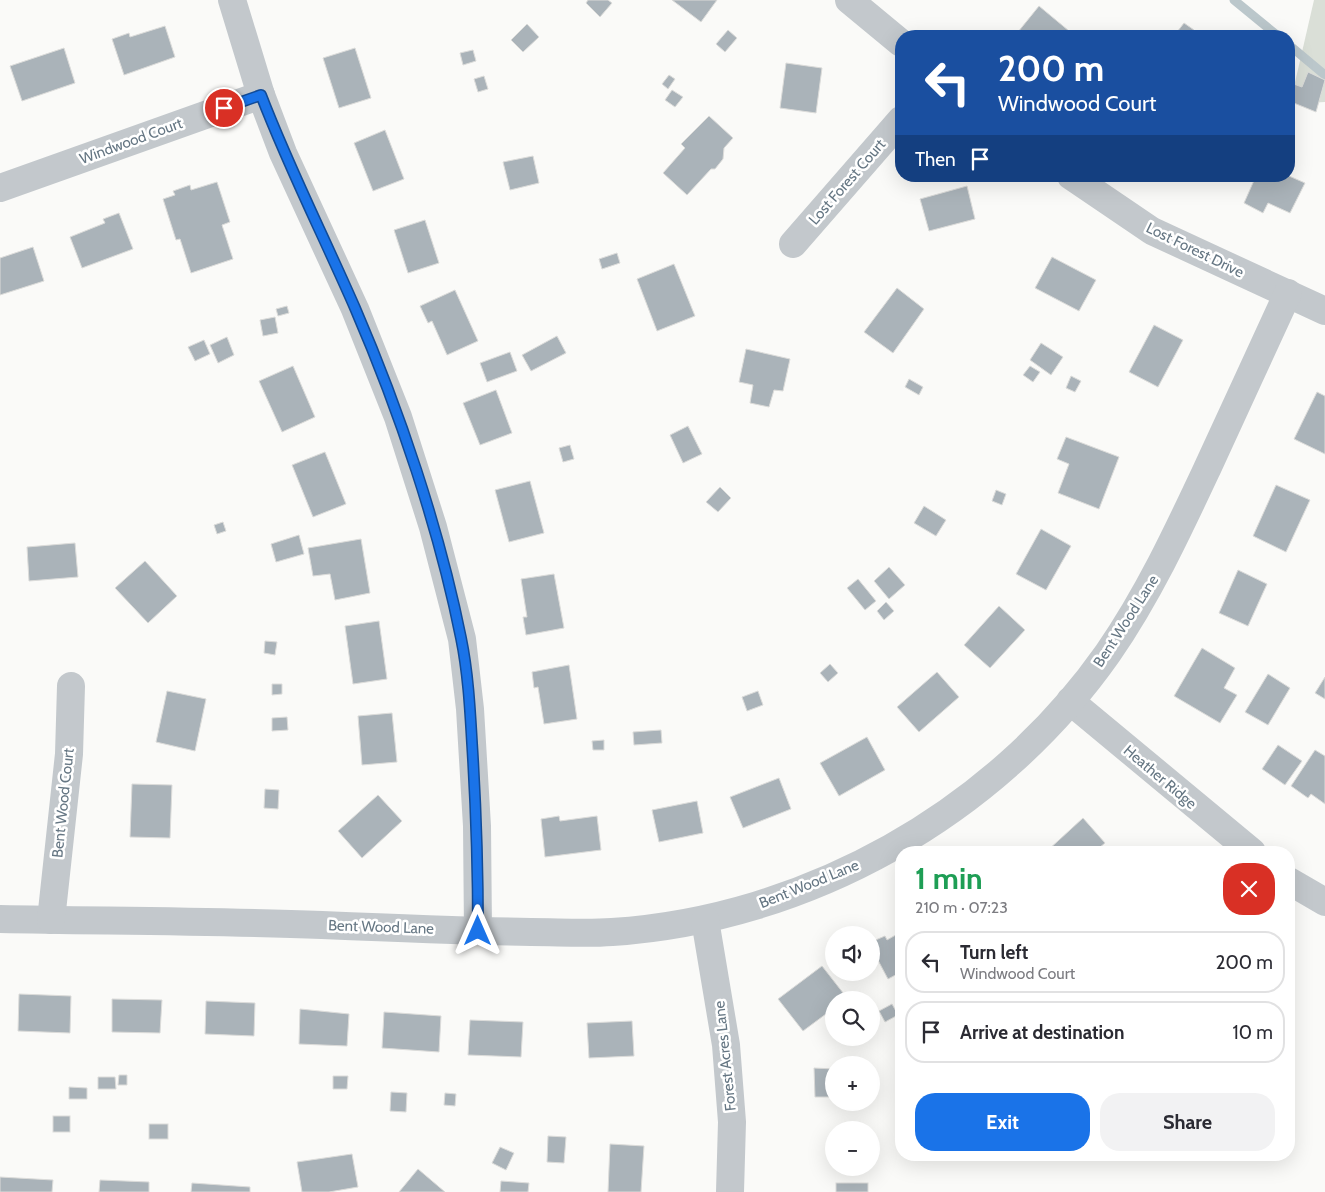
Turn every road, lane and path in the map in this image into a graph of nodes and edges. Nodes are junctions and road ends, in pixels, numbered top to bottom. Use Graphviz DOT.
graph roads {
  1 [pos="232,0"];
  2 [pos="849,0"];
  3 [pos="895,38"];
  4 [pos="261,95"];
  5 [pos="895,127"];
  6 [pos="1080,182"];
  7 [pos="0,188"];
  8 [pos="793,244"];
  9 [pos="1288,293"];
  10 [pos="1325,311"];
  11 [pos="71,686"];
  12 [pos="1070,701"];
  13 [pos="1245,846"];
  14 [pos="1295,884"];
  15 [pos="1325,902"];
  16 [pos="0,919"];
  17 [pos="52,920"];
  18 [pos="705,920"];
  19 [pos="478,931"];
  20 [pos="730,1192"];
  1 -- 4 [label="street"];
  2 -- 3 [label="street"];
  4 -- 7 [label="street, Windwood Court"];
  4 -- 19 [label="street"];
  5 -- 8 [label="street, Lost Forest Court"];
  6 -- 9 [label="street, Lost Forest Drive"];
  9 -- 10 [label="street, Lost Forest Drive"];
  9 -- 12 [label="street, Bent Wood Lane"];
  11 -- 17 [label="street, Bent Wood Court"];
  12 -- 13 [label="street, Heather Ridge"];
  12 -- 18 [label="street, Bent Wood Lane"];
  14 -- 15 [label="street"];
  16 -- 17 [label="street, Bent Wood Lane"];
  17 -- 19 [label="street, Bent Wood Lane"];
  18 -- 19 [label="street, Bent Wood Lane"];
  18 -- 20 [label="street, Forest Acres Lane"];
}
